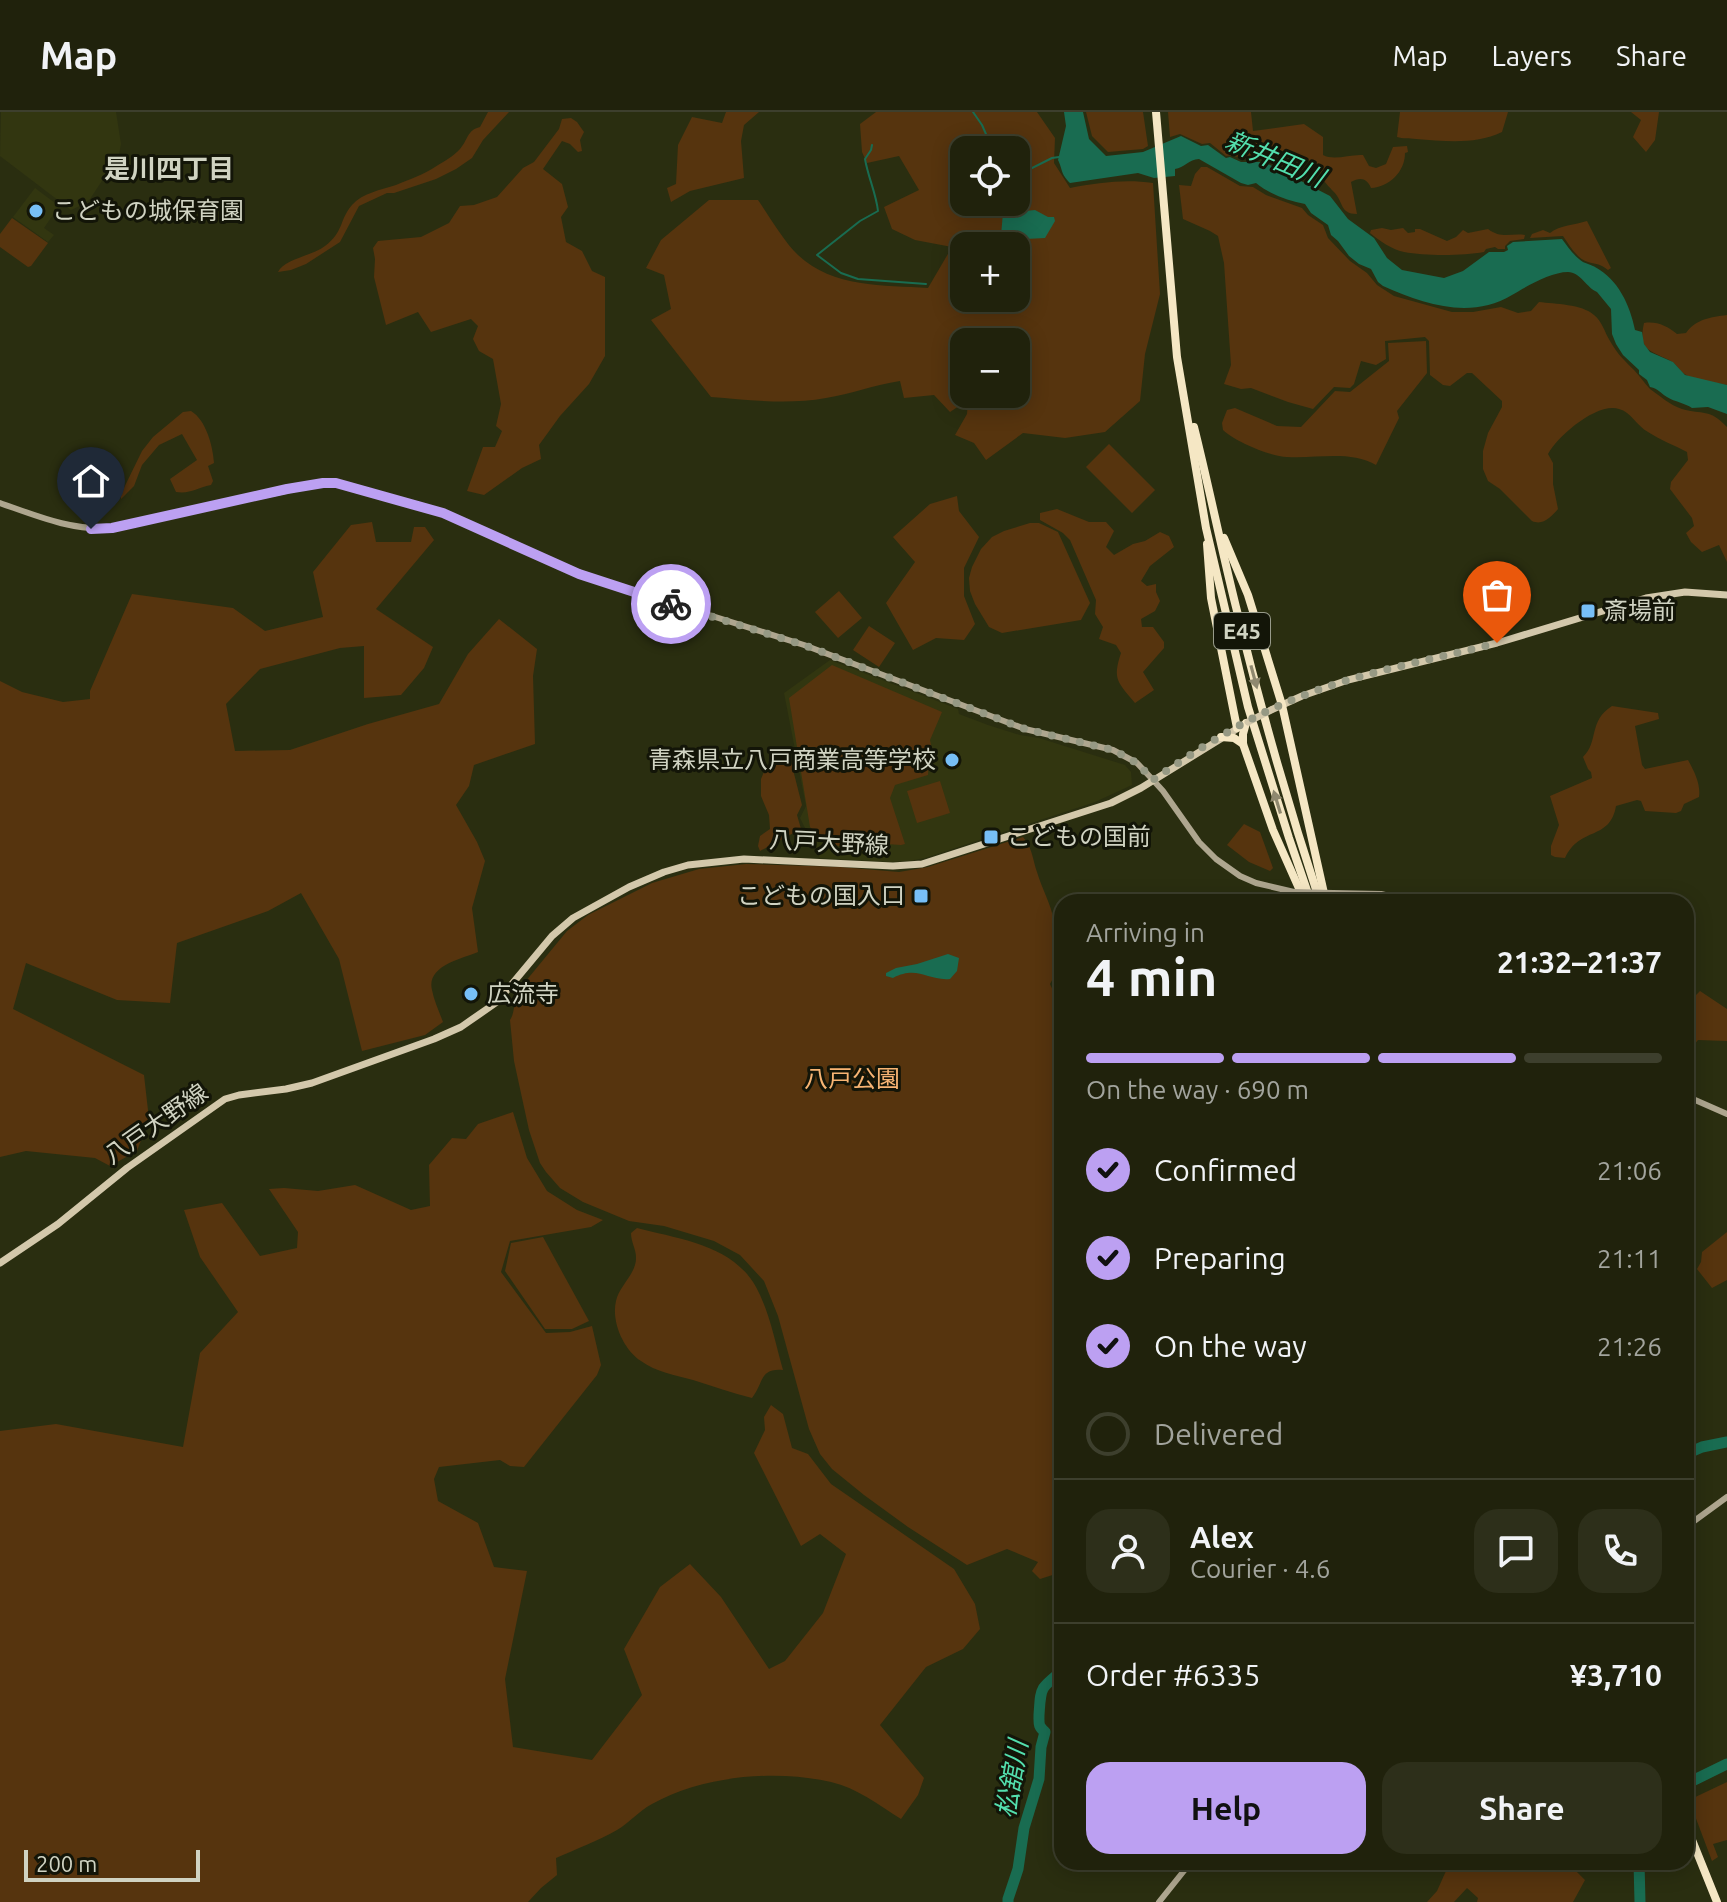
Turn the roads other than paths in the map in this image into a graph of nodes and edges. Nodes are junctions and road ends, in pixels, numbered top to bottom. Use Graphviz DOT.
graph roads {
  1 [pos="1156,112"];
  2 [pos="1177,357"];
  3 [pos="0,503"];
  4 [pos="1218,527"];
  5 [pos="1206,528"];
  6 [pos="1727,595"];
  7 [pos="1282,705"];
  8 [pos="1247,723"];
  9 [pos="1237,728"];
  10 [pos="1221,737"];
  11 [pos="1243,744"];
  12 [pos="1153,780"];
  13 [pos="1301,894"];
  14 [pos="1308,894"];
  15 [pos="1317,894"];
  16 [pos="1324,894"];
  17 [pos="1381,894"];
  18 [pos="1694,1100"];
  19 [pos="1727,1114"];
  20 [pos="0,1263"];
  21 [pos="1727,1497"];
  22 [pos="1694,1521"];
  23 [pos="1694,1845"];
  24 [pos="1185,1870"];
  25 [pos="1159,1902"];
  26 [pos="1717,1902"];
  1 -- 2 [label="highway, E45"];
  2 -- 4 [label="highway, E45"];
  2 -- 5 [label="highway, E45"];
  3 -- 12 [label="main road"];
  4 -- 7 [label="highway"];
  4 -- 15 [label="highway, E45, one-way"];
  5 -- 9 [label="highway"];
  14 -- 5 [label="highway, E45, one-way"];
  6 -- 7 [label="main road, 八戸大野線"];
  7 -- 8 [label="main road, 八戸大野線, bridge"];
  7 -- 16 [label="highway"];
  8 -- 9 [label="main road, 八戸大野線"];
  8 -- 11 [label="highway"];
  9 -- 10 [label="main road, 八戸大野線"];
  10 -- 11 [label="highway"];
  10 -- 12 [label="main road, 八戸大野線"];
  11 -- 13 [label="highway"];
  12 -- 17 [label="main road, bridge"];
  12 -- 20 [label="main road, 八戸大野線"];
  18 -- 19 [label="main road"];
  21 -- 22 [label="main road"];
  23 -- 26 [label="highway"];
  24 -- 25 [label="main road"];
}
